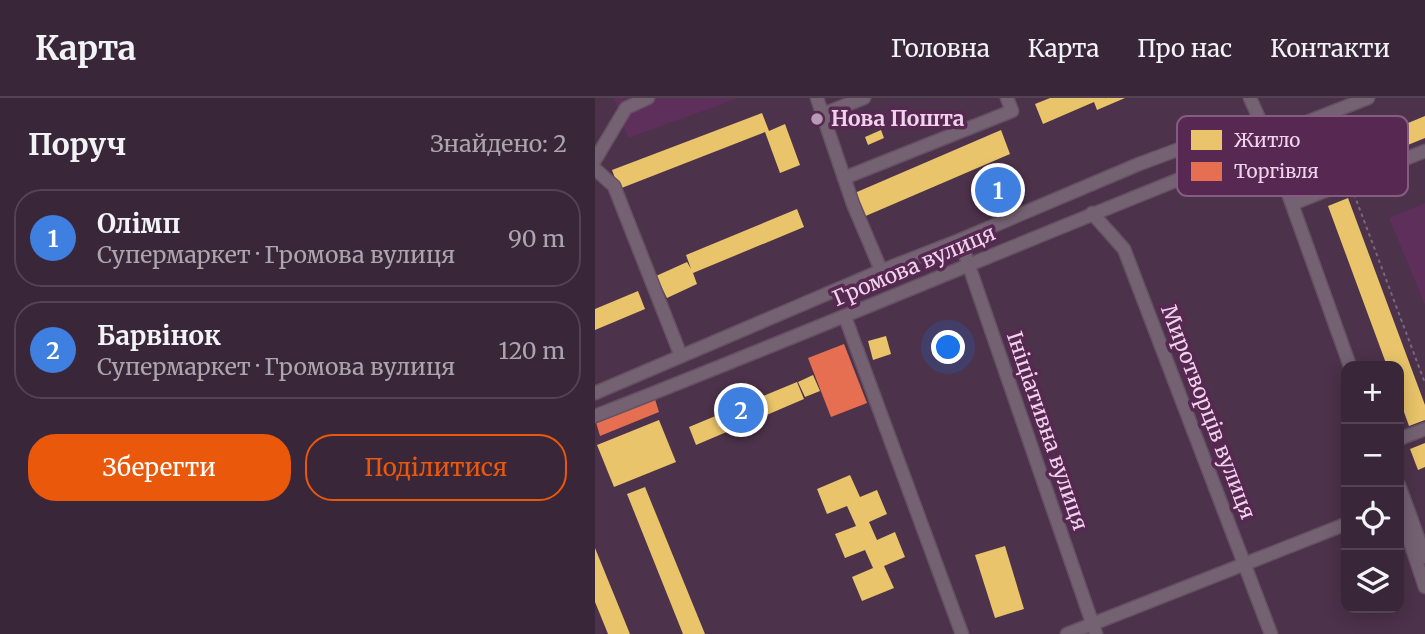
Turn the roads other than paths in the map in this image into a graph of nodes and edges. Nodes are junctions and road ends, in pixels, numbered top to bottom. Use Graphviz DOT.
graph roads {
  1 [pos="648,98"];
  2 [pos="817,98"];
  3 [pos="864,98"];
  4 [pos="1007,98"];
  5 [pos="1250,98"];
  6 [pos="1368,98"];
  7 [pos="624,103"];
  8 [pos="823,114"];
  9 [pos="1257,116"];
  10 [pos="1322,116"];
  11 [pos="1177,150"];
  12 [pos="1425,151"];
  13 [pos="1408,158"];
  14 [pos="595,160"];
  15 [pos="595,169"];
  16 [pos="844,178"];
  17 [pos="1177,179"];
  18 [pos="1288,196"];
  19 [pos="1292,196"];
  20 [pos="1313,196"];
  21 [pos="1291,204"];
  22 [pos="1091,213"];
  23 [pos="960,240"];
  24 [pos="969,263"];
  25 [pos="881,270"];
  26 [pos="845,317"];
  27 [pos="681,356"];
  28 [pos="1350,361"];
  29 [pos="1350,361"];
  30 [pos="595,393"];
  31 [pos="595,416"];
  32 [pos="1425,429"];
  33 [pos="1404,437"];
  34 [pos="1400,487"];
  35 [pos="1404,524"];
  36 [pos="1341,526"];
  37 [pos="1425,557"];
  38 [pos="1245,564"];
  39 [pos="1425,587"];
  40 [pos="1095,629"];
  41 [pos="962,634"];
  42 [pos="1067,634"];
  43 [pos="1271,634"];
  1 -- 7 [label="street"];
  2 -- 8 [label="street"];
  3 -- 8 [label="street"];
  4 -- 16 [label="street"];
  5 -- 9 [label="street"];
  6 -- 10 [label="street, Громова вулиця"];
  7 -- 14 [label="street"];
  8 -- 16 [label="street"];
  11 -- 23 [label="street, Громова вулиця"];
  12 -- 13 [label="street"];
  15 -- 27 [label="street"];
  16 -- 25 [label="street"];
  17 -- 22 [label="street, Громова вулиця"];
  18 -- 21 [label="street"];
  19 -- 29 [label="street"];
  20 -- 21 [label="street"];
  21 -- 28 [label="street"];
  22 -- 24 [label="street, Громова вулиця"];
  22 -- 38 [label="street, Миротворців вулиця"];
  23 -- 24 [label="street, Ініціативна вулиця"];
  23 -- 25 [label="street, Громова вулиця"];
  24 -- 26 [label="street, Громова вулиця"];
  24 -- 40 [label="street, Ініціативна вулиця"];
  25 -- 27 [label="street, Громова вулиця"];
  26 -- 31 [label="street, Громова вулиця"];
  26 -- 41 [label="street"];
  27 -- 30 [label="street, Громова вулиця"];
  32 -- 33 [label="street"];
  34 -- 37 [label="street"];
  35 -- 39 [label="street"];
  36 -- 38 [label="street"];
  38 -- 40 [label="street"];
  38 -- 43 [label="street, Миротворців вулиця"];
  40 -- 42 [label="street"];
}
